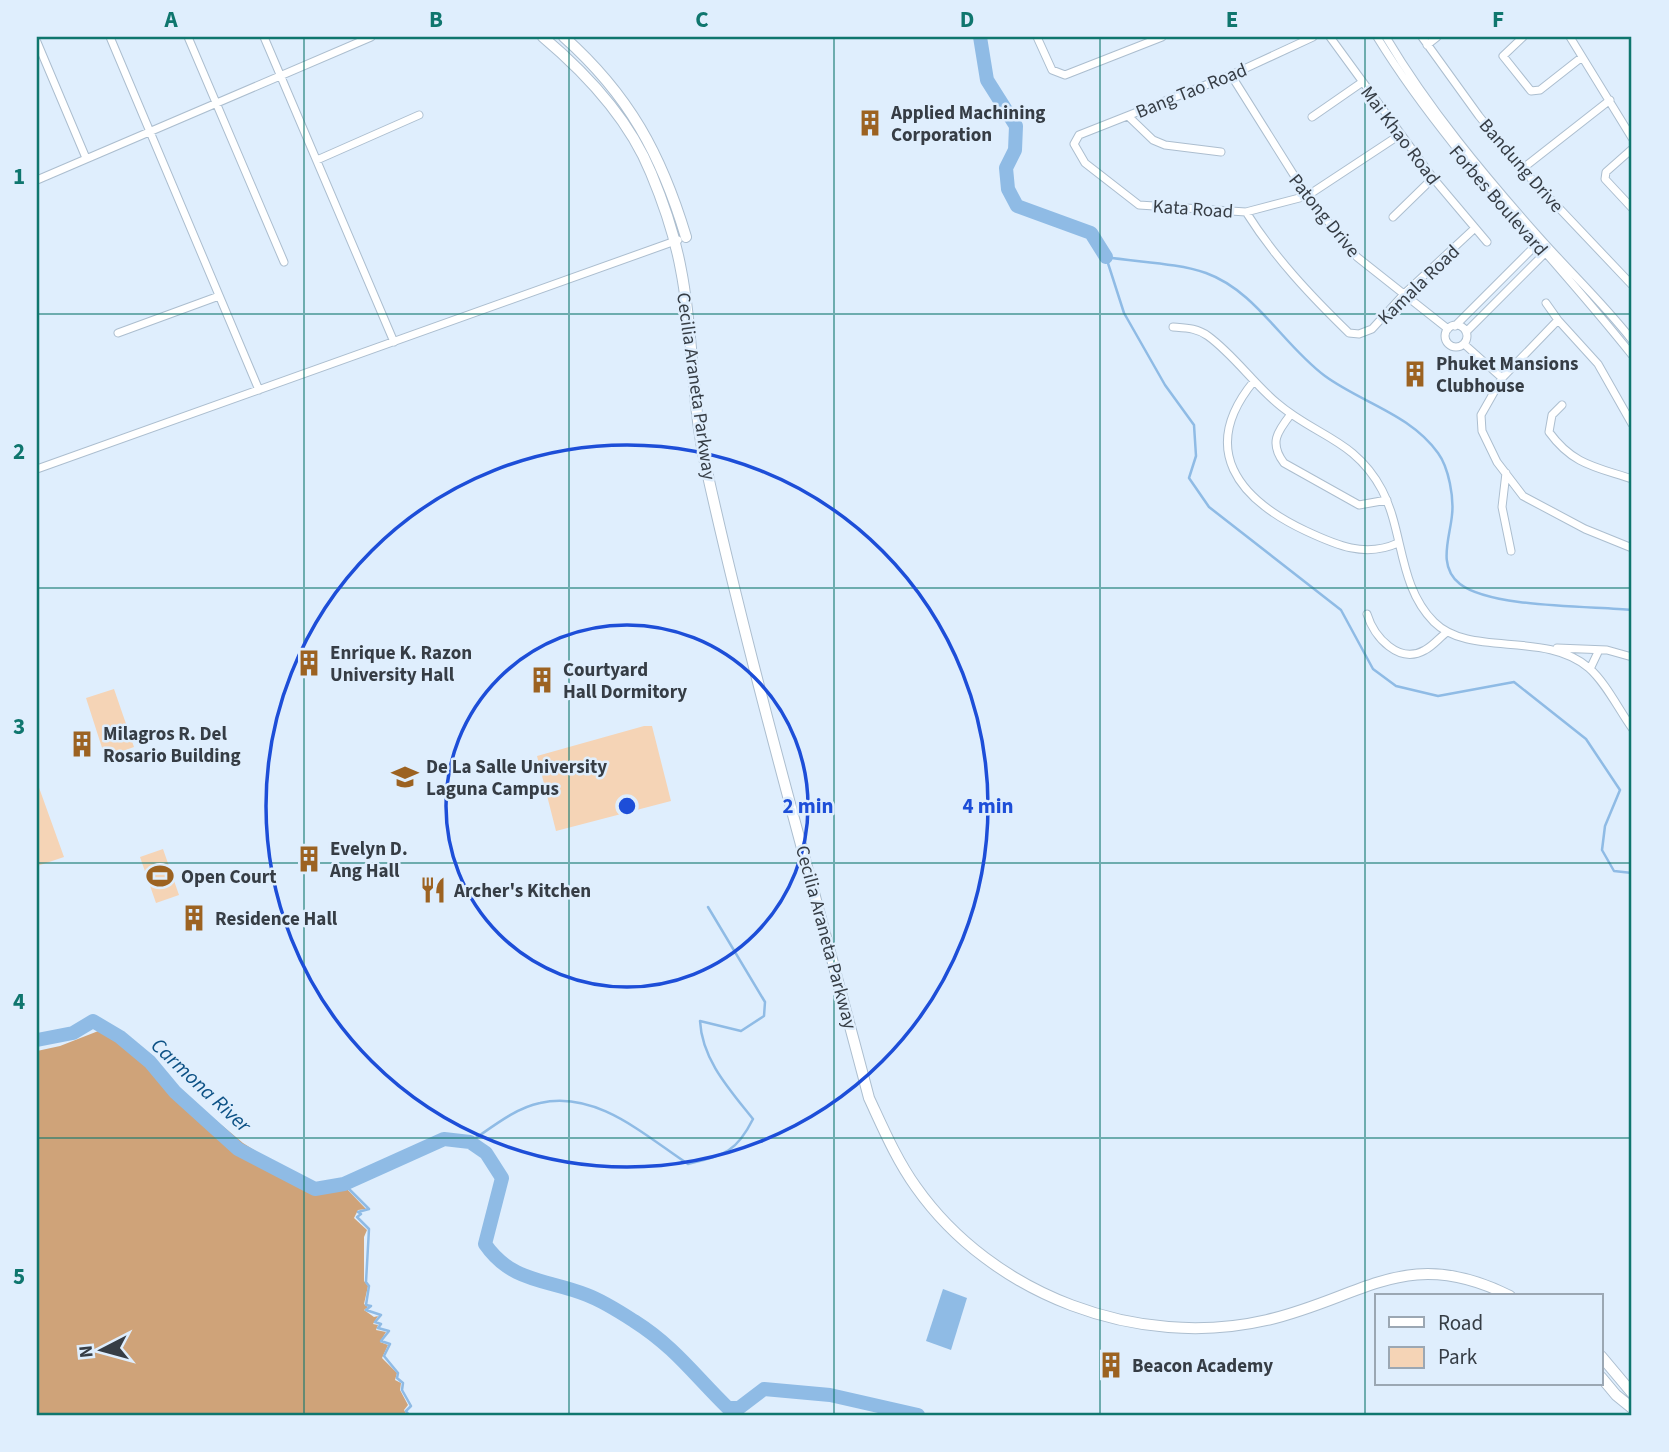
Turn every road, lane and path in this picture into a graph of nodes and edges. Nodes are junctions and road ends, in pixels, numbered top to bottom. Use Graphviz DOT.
graph roads {
  1 [pos="110,37"];
  2 [pos="188,37"];
  3 [pos="264,37"];
  4 [pos="371,37"];
  5 [pos="543,37"];
  6 [pos="564,37"];
  7 [pos="1037,37"];
  8 [pos="1162,37"];
  9 [pos="1312,37"];
  10 [pos="1331,37"];
  11 [pos="1377,37"];
  12 [pos="1386,37"];
  13 [pos="1422,37"];
  14 [pos="1437,37"];
  15 [pos="1523,37"];
  16 [pos="1570,37"];
  17 [pos="37,43"];
  18 [pos="1427,44"];
  19 [pos="1582,57"];
  20 [pos="281,75"];
  21 [pos="1231,75"];
  22 [pos="1361,83"];
  23 [pos="1610,100"];
  24 [pos="216,103"];
  25 [pos="419,116"];
  26 [pos="1128,116"];
  27 [pos="1312,117"];
  28 [pos="149,132"];
  29 [pos="1401,134"];
  30 [pos="1632,138"];
  31 [pos="1074,144"];
  32 [pos="1632,149"];
  33 [pos="1221,152"];
  34 [pos="86,158"];
  35 [pos="317,160"];
  36 [pos="1522,169"];
  37 [pos="1433,178"];
  38 [pos="37,180"];
  39 [pos="1307,196"];
  40 [pos="1632,208"];
  41 [pos="1246,212"];
  42 [pos="1393,217"];
  43 [pos="1475,228"];
  44 [pos="680,239"];
  45 [pos="1487,242"];
  46 [pos="1538,242"];
  47 [pos="1547,250"];
  48 [pos="284,262"];
  49 [pos="1632,285"];
  50 [pos="1404,294"];
  51 [pos="219,296"];
  52 [pos="1546,303"];
  53 [pos="1558,320"];
  54 [pos="1173,327"];
  55 [pos="1452,327"];
  56 [pos="1465,332"];
  57 [pos="118,333"];
  58 [pos="1632,340"];
  59 [pos="394,342"];
  60 [pos="1464,344"];
  61 [pos="1632,355"];
  62 [pos="1502,378"];
  63 [pos="1254,381"];
  64 [pos="259,390"];
  65 [pos="1562,405"];
  66 [pos="1290,414"];
  67 [pos="1632,424"];
  68 [pos="37,469"];
  69 [pos="1506,473"];
  70 [pos="1632,479"];
  71 [pos="1387,500"];
  72 [pos="1398,543"];
  73 [pos="1632,548"];
  74 [pos="1511,551"];
  75 [pos="1367,614"];
  76 [pos="1447,632"];
  77 [pos="1556,648"];
  78 [pos="1599,650"];
  79 [pos="1632,657"];
  80 [pos="1590,669"];
  81 [pos="1632,728"];
  82 [pos="1505,1294"];
  83 [pos="1602,1357"];
  84 [pos="1602,1378"];
  85 [pos="1632,1393"];
  86 [pos="1632,1408"];
  1 -- 28 [label="street"];
  2 -- 24 [label="street"];
  3 -- 20 [label="street"];
  4 -- 20 [label="street"];
  5 -- 44 [label="street, Cecilia Araneta Parkway"];
  6 -- 44 [label="street, Cecilia Araneta Parkway"];
  7 -- 8 [label="street"];
  9 -- 21 [label="street, Bang Tao Road"];
  10 -- 22 [label="street, Mai Khao Road"];
  11 -- 46 [label="street, Forbes Boulevard"];
  12 -- 46 [label="street, Forbes Boulevard"];
  13 -- 18 [label="street, Bandung Drive"];
  14 -- 18 [label="street"];
  15 -- 19 [label="street"];
  16 -- 19 [label="street"];
  17 -- 34 [label="street"];
  18 -- 36 [label="street, Bandung Drive"];
  19 -- 23 [label="street"];
  20 -- 24 [label="street"];
  20 -- 35 [label="street"];
  21 -- 26 [label="street, Bang Tao Road"];
  21 -- 39 [label="street, Patong Drive"];
  22 -- 27 [label="street"];
  22 -- 29 [label="street, Mai Khao Road"];
  23 -- 30 [label="street"];
  23 -- 36 [label="street"];
  24 -- 28 [label="street"];
  24 -- 48 [label="street"];
  25 -- 35 [label="street"];
  26 -- 31 [label="street, Bang Tao Road"];
  26 -- 33 [label="street"];
  28 -- 34 [label="street"];
  28 -- 51 [label="street"];
  29 -- 37 [label="street, Mai Khao Road"];
  29 -- 39 [label="street, Kata Road"];
  31 -- 41 [label="street, Kata Road"];
  32 -- 40 [label="street"];
  34 -- 38 [label="street"];
  35 -- 59 [label="street"];
  36 -- 49 [label="street, Bandung Drive"];
  37 -- 42 [label="street"];
  37 -- 43 [label="street, Mai Khao Road"];
  39 -- 41 [label="street, Kata Road"];
  39 -- 50 [label="street, Patong Drive"];
  41 -- 50 [label="street, Kamala Road"];
  43 -- 45 [label="street, Mai Khao Road"];
  43 -- 50 [label="street, Kamala Road"];
  44 -- 59 [label="street"];
  44 -- 82 [label="street, Cecilia Araneta Parkway"];
  46 -- 47 [label="street, Forbes Boulevard"];
  46 -- 55 [label="street"];
  47 -- 56 [label="street"];
  47 -- 58 [label="street, Forbes Boulevard"];
  47 -- 61 [label="street, Forbes Boulevard"];
  50 -- 55 [label="street, Patong Drive"];
  51 -- 57 [label="street"];
  51 -- 64 [label="street"];
  52 -- 53 [label="street"];
  53 -- 62 [label="street"];
  53 -- 67 [label="street"];
  54 -- 63 [label="street"];
  55 -- 56 [label="street"];
  55 -- 60 [label="street"];
  56 -- 60 [label="street"];
  59 -- 64 [label="street"];
  60 -- 62 [label="street"];
  62 -- 69 [label="street"];
  63 -- 66 [label="street"];
  63 -- 72 [label="street"];
  64 -- 68 [label="street"];
  65 -- 70 [label="street"];
  66 -- 71 [label="street"];
  66 -- 71 [label="street"];
  69 -- 73 [label="street"];
  69 -- 74 [label="street"];
  71 -- 72 [label="street"];
  72 -- 76 [label="street"];
  75 -- 76 [label="street"];
  76 -- 77 [label="street"];
  77 -- 78 [label="street"];
  77 -- 80 [label="street"];
  78 -- 79 [label="street"];
  78 -- 80 [label="street"];
  80 -- 81 [label="street"];
  83 -- 85 [label="street"];
  84 -- 86 [label="street"];
}
